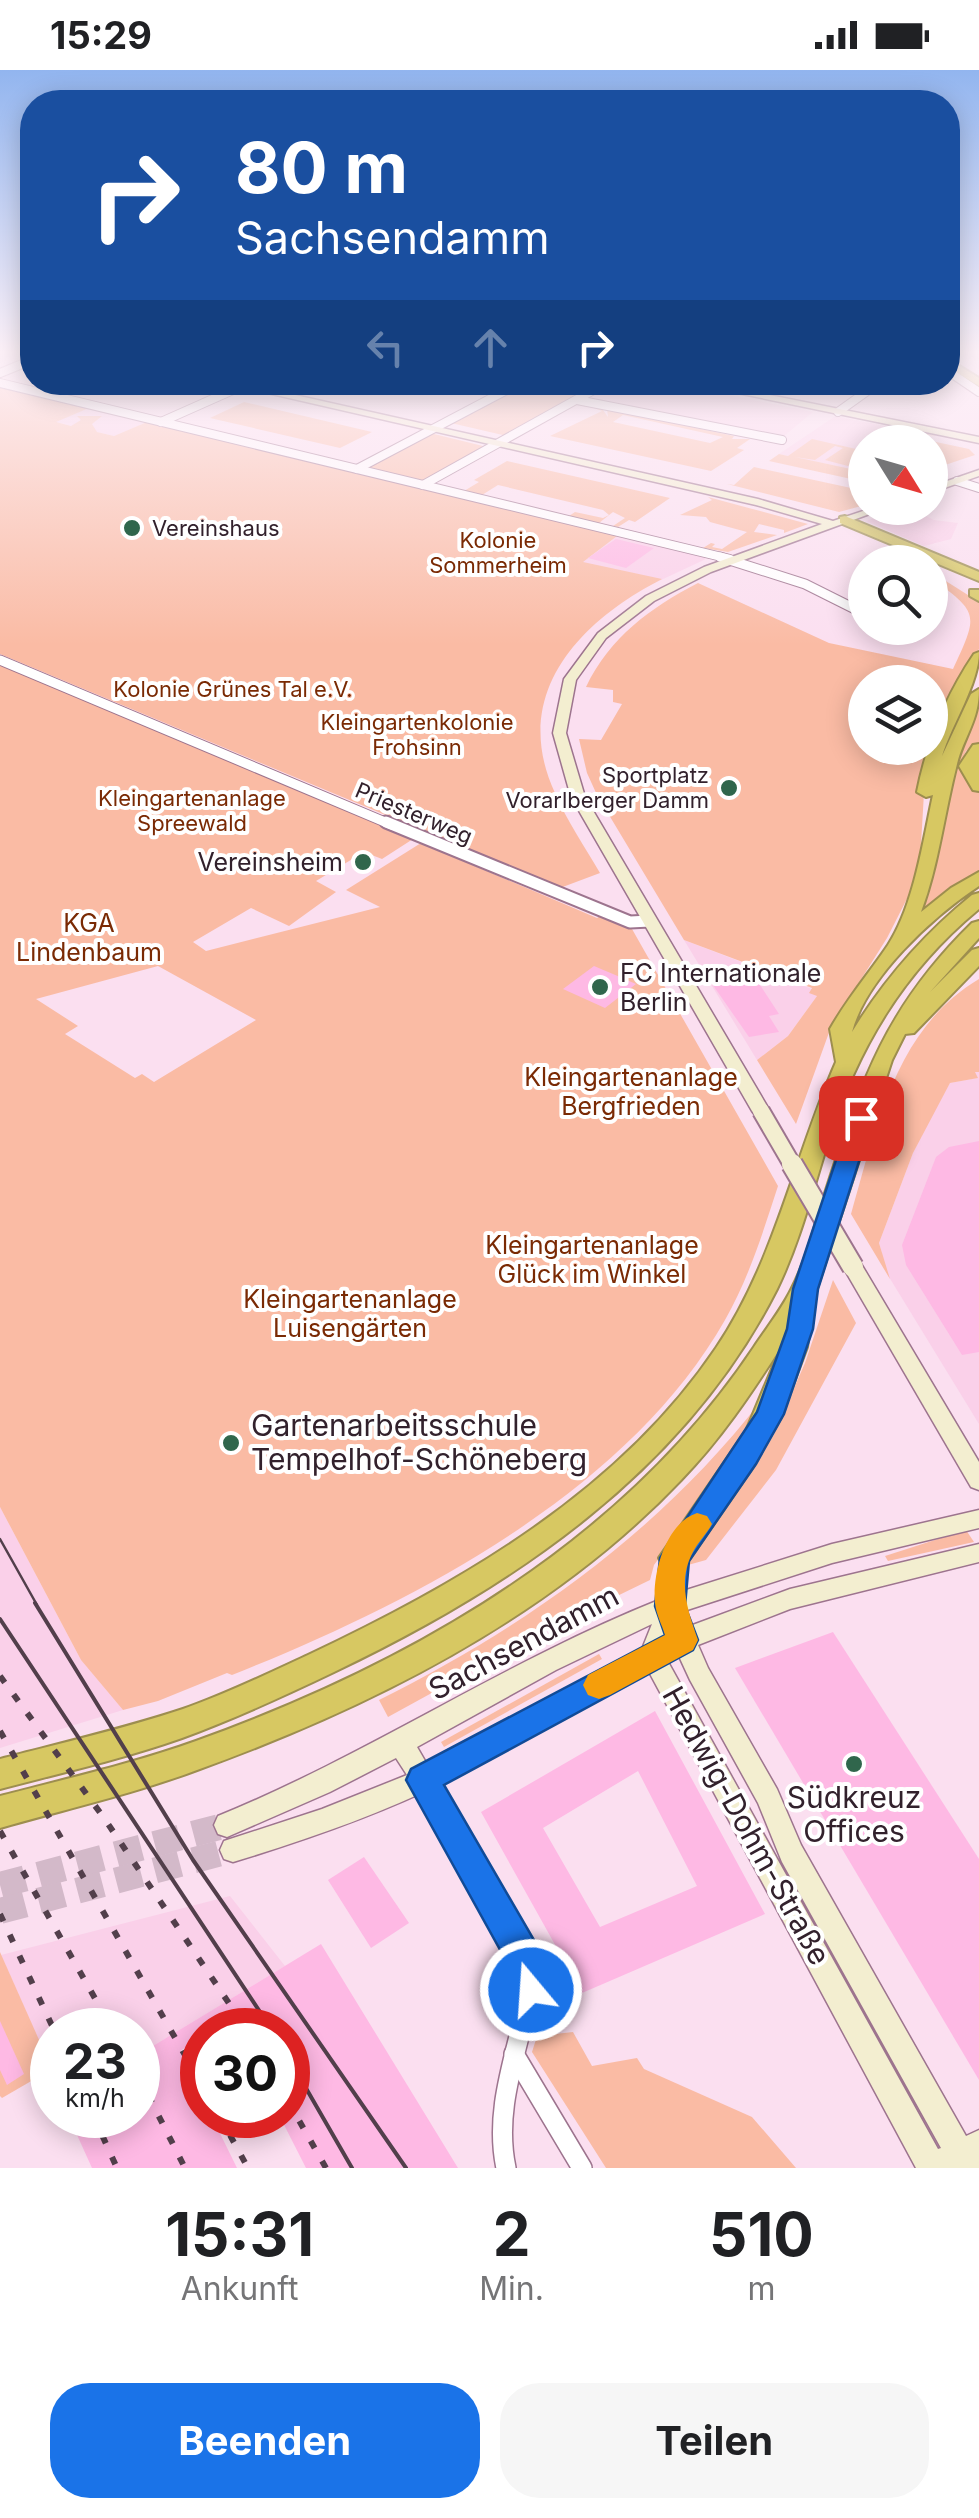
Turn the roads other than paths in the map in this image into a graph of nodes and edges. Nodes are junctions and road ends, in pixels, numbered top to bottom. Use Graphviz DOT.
graph roads {
  1 [pos="273,449"];
  2 [pos="395,449"];
  3 [pos="488,449"];
  4 [pos="532,449"];
  5 [pos="357,469"];
  6 [pos="979,473"];
  7 [pos="957,480"];
  8 [pos="948,483"];
  9 [pos="423,485"];
  10 [pos="979,488"];
  11 [pos="848,519"];
  12 [pos="839,522"];
  13 [pos="886,545"];
  14 [pos="733,560"];
  15 [pos="948,574"];
  16 [pos="977,586"];
  17 [pos="848,605"];
  18 [pos="979,656"];
  19 [pos="0,660"];
  20 [pos="979,694"];
  21 [pos="979,749"];
  22 [pos="979,786"];
  23 [pos="927,853"];
  24 [pos="979,878"];
  25 [pos="979,899"];
  26 [pos="650,921"];
  27 [pos="979,926"];
  28 [pos="899,944"];
  29 [pos="979,954"];
  30 [pos="979,972"];
  31 [pos="939,994"];
  32 [pos="881,1056"];
  33 [pos="848,1062"];
  34 [pos="805,1289"];
  35 [pos="979,1481"];
  36 [pos="979,1518"];
  37 [pos="979,1553"];
  38 [pos="674,1558"];
  39 [pos="670,1606"];
  40 [pos="682,1640"];
  41 [pos="652,1655"];
  42 [pos="402,1744"];
  43 [pos="0,1774"];
  44 [pos="422,1780"];
  45 [pos="0,1812"];
  46 [pos="514,2054"];
  47 [pos="969,2156"];
  48 [pos="506,2168"];
  49 [pos="582,2168"];
  50 [pos="932,2168"];
  1 -- 5 [label="street"];
  2 -- 5 [label="street"];
  3 -- 9 [label="street"];
  4 -- 12 [label="street"];
  5 -- 9 [label="street"];
  6 -- 7 [label="street"];
  7 -- 8 [label="street"];
  7 -- 10 [label="street"];
  9 -- 14 [label="street"];
  11 -- 12 [label="street"];
  12 -- 13 [label="highway"];
  12 -- 14 [label="street"];
  12 -- 16 [label="highway"];
  14 -- 17 [label="street"];
  14 -- 26 [label="street"];
  15 -- 16 [label="highway"];
  18 -- 23 [label="highway"];
  19 -- 26 [label="street, Priesterweg"];
  20 -- 23 [label="highway"];
  21 -- 22 [label="highway"];
  23 -- 28 [label="highway"];
  24 -- 28 [label="highway"];
  25 -- 33 [label="highway"];
  26 -- 35 [label="street, bridge"];
  27 -- 32 [label="highway"];
  28 -- 33 [label="highway"];
  29 -- 31 [label="highway"];
  30 -- 31 [label="highway"];
  31 -- 32 [label="highway"];
  32 -- 34 [label="highway"];
  33 -- 43 [label="highway"];
  34 -- 38 [label="highway"];
  34 -- 45 [label="highway"];
  36 -- 39 [label="street, Sachsendamm"];
  37 -- 40 [label="street, Sachsendamm"];
  38 -- 39 [label="street"];
  39 -- 40 [label="street, Hedwig-Dohm-Straße"];
  39 -- 41 [label="street"];
  39 -- 42 [label="street, Sachsendamm"];
  40 -- 41 [label="street, Sachsendamm"];
  40 -- 47 [label="street, Hedwig-Dohm-Straße"];
  41 -- 44 [label="street, Sachsendamm"];
  41 -- 50 [label="street, Hedwig-Dohm-Straße"];
  42 -- 44 [label="street"];
  42 -- 44 [label="street, Sachsendamm"];
  44 -- 46 [label="street"];
  46 -- 48 [label="street"];
  46 -- 49 [label="street"];
  47 -- 50 [label="street"];
}
